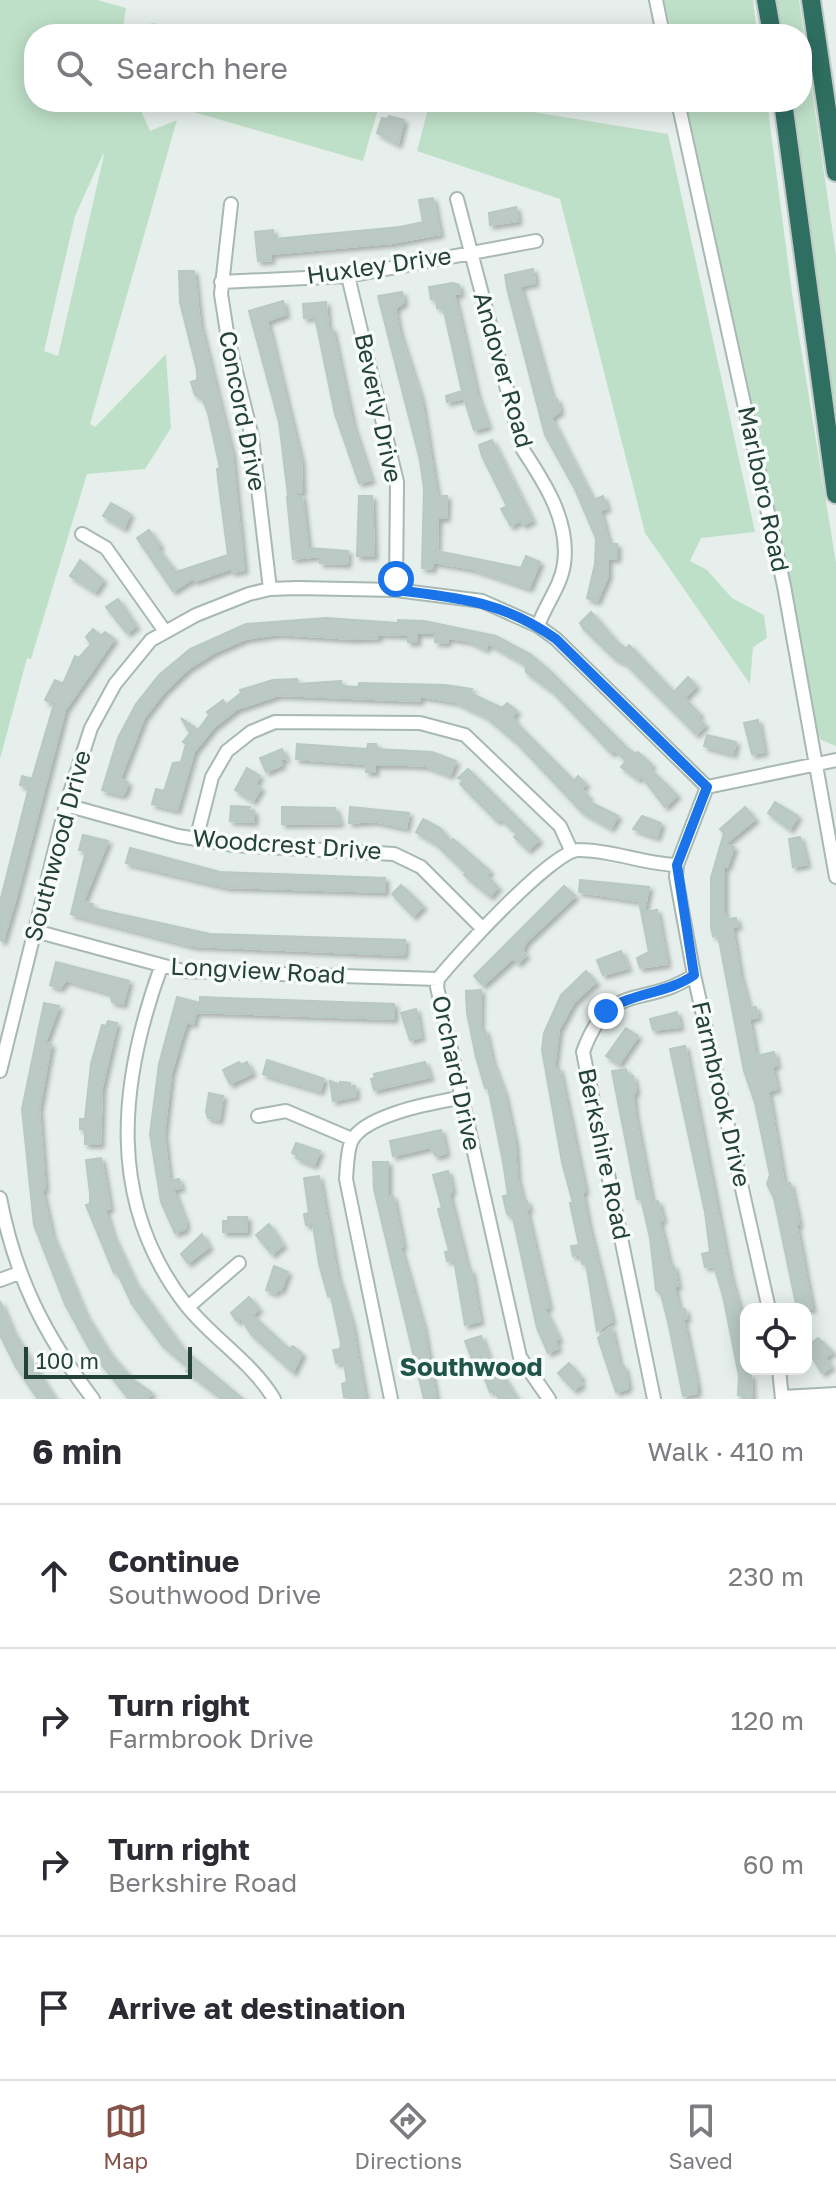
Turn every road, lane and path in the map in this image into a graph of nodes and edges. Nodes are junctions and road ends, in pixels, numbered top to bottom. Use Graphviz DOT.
graph roads {
  1 [pos="656,0"];
  2 [pos="766,0"];
  3 [pos="811,0"];
  4 [pos="661,24"];
  5 [pos="770,24"];
  6 [pos="680,112"];
  7 [pos="784,112"];
  8 [pos="836,172"];
  9 [pos="457,199"];
  10 [pos="231,204"];
  11 [pos="536,241"];
  12 [pos="470,253"];
  13 [pos="348,276"];
  14 [pos="221,282"];
  15 [pos="836,494"];
  16 [pos="82,534"];
  17 [pos="270,589"];
  18 [pos="396,590"];
  19 [pos="538,626"];
  20 [pos="164,630"];
  21 [pos="836,760"];
  22 [pos="815,765"];
  23 [pos="707,787"];
  24 [pos="66,805"];
  25 [pos="196,840"];
  26 [pos="571,850"];
  27 [pos="677,865"];
  28 [pos="836,877"];
  29 [pos="483,929"];
  30 [pos="35,931"];
  31 [pos="161,967"];
  32 [pos="694,975"];
  33 [pos="438,979"];
  34 [pos="0,1071"];
  35 [pos="459,1098"];
  36 [pos="258,1116"];
  37 [pos="352,1139"];
  38 [pos="0,1198"];
  39 [pos="239,1263"];
  40 [pos="19,1273"];
  41 [pos="0,1280"];
  42 [pos="768,1303"];
  43 [pos="188,1307"];
  44 [pos="780,1375"];
  45 [pos="836,1394"];
  46 [pos="782,1398"];
  47 [pos="93,1399"];
  48 [pos="274,1399"];
  49 [pos="391,1399"];
  50 [pos="549,1399"];
  51 [pos="654,1399"];
  1 -- 4 [label="street"];
  2 -- 5 [label="highway"];
  3 -- 8 [label="highway"];
  6 -- 22 [label="street, Marlboro Road"];
  7 -- 15 [label="highway"];
  9 -- 12 [label="street, Andover Road"];
  10 -- 14 [label="street, Concord Drive"];
  11 -- 12 [label="street, Huxley Drive"];
  12 -- 13 [label="street, Huxley Drive"];
  12 -- 19 [label="street, Andover Road"];
  13 -- 14 [label="street, Huxley Drive"];
  13 -- 18 [label="street, Beverly Drive"];
  14 -- 17 [label="street, Concord Drive"];
  16 -- 20 [label="street"];
  17 -- 18 [label="street, Southwood Drive"];
  17 -- 20 [label="street, Southwood Drive"];
  18 -- 19 [label="street, Southwood Drive"];
  19 -- 23 [label="street, Southwood Drive"];
  20 -- 24 [label="street, Southwood Drive"];
  21 -- 22 [label="street"];
  22 -- 23 [label="street"];
  22 -- 28 [label="street, Marlboro Road"];
  23 -- 27 [label="street, Farmbrook Drive"];
  24 -- 25 [label="street, Woodcrest Drive"];
  24 -- 30 [label="street, Southwood Drive"];
  25 -- 26 [label="street"];
  25 -- 29 [label="street, Woodcrest Drive"];
  26 -- 27 [label="street"];
  26 -- 29 [label="street, Orchard Drive"];
  27 -- 32 [label="street, Farmbrook Drive"];
  29 -- 33 [label="street, Orchard Drive"];
  30 -- 31 [label="street, Longview Road"];
  30 -- 34 [label="street, Southwood Drive"];
  31 -- 33 [label="street, Longview Road"];
  31 -- 43 [label="street"];
  32 -- 42 [label="street, Farmbrook Drive"];
  32 -- 51 [label="street, Berkshire Road"];
  33 -- 35 [label="street, Orchard Drive"];
  35 -- 37 [label="street"];
  35 -- 50 [label="street, Orchard Drive"];
  36 -- 37 [label="street"];
  37 -- 49 [label="street"];
  38 -- 40 [label="street"];
  39 -- 43 [label="street"];
  40 -- 41 [label="street"];
  40 -- 47 [label="street"];
  43 -- 48 [label="street"];
  44 -- 46 [label="street"];
  45 -- 46 [label="street"];
}
